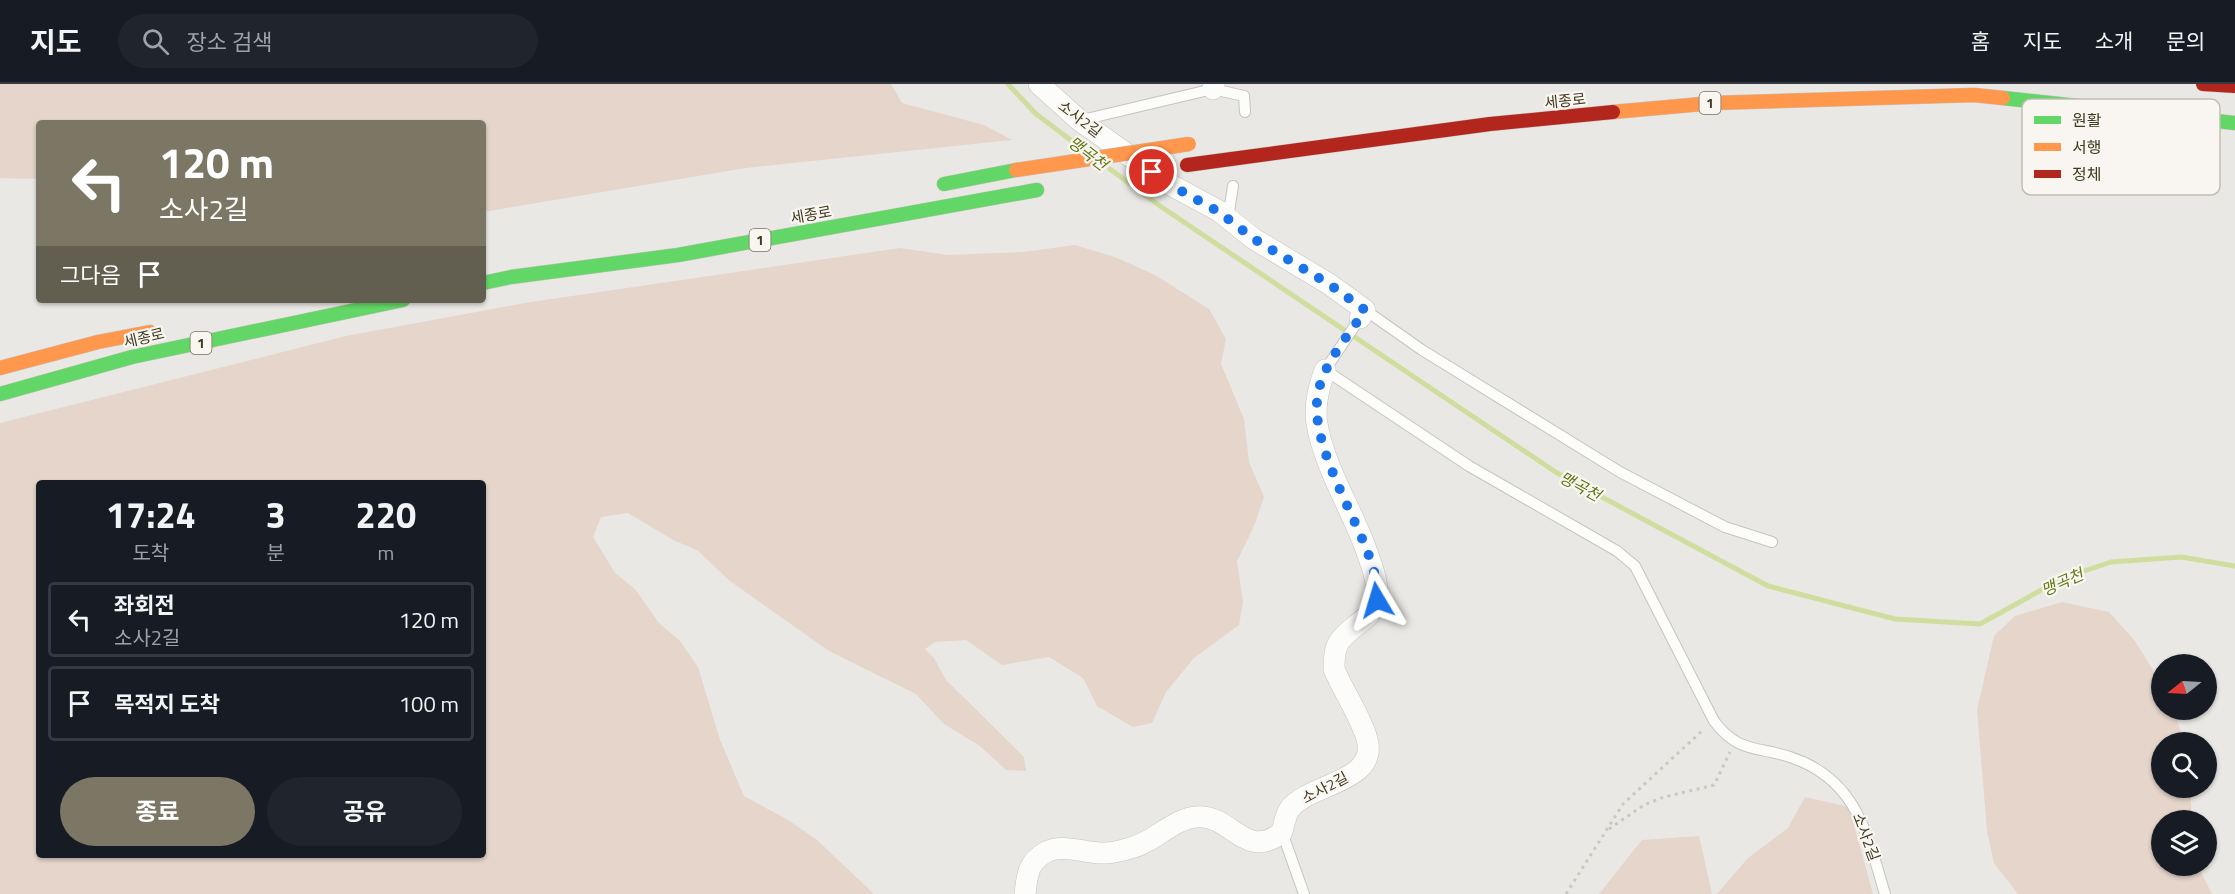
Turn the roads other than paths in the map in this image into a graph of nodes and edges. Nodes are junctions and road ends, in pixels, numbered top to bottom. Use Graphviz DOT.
graph roads {
  1 [pos="1039,84"];
  2 [pos="2203,84"];
  3 [pos="2235,86"];
  4 [pos="1213,87"];
  5 [pos="2022,101"];
  6 [pos="1245,112"];
  7 [pos="1079,120"];
  8 [pos="2220,121"];
  9 [pos="2235,123"];
  10 [pos="1195,143"];
  11 [pos="1129,175"];
  12 [pos="935,186"];
  13 [pos="1233,186"];
  14 [pos="1042,189"];
  15 [pos="1228,218"];
  16 [pos="486,282"];
  17 [pos="389,303"];
  18 [pos="1362,314"];
  19 [pos="166,328"];
  20 [pos="1328,367"];
  21 [pos="0,368"];
  22 [pos="0,394"];
  23 [pos="1772,542"];
  24 [pos="1282,832"];
  25 [pos="1025,894"];
  26 [pos="1304,894"];
  27 [pos="1885,894"];
  1 -- 7 [label="street, 소사2길"];
  2 -- 3 [label="main road"];
  4 -- 6 [label="lane"];
  4 -- 7 [label="lane"];
  5 -- 11 [label="main road, 세종로 / 1"];
  7 -- 15 [label="street, 소사2길"];
  8 -- 9 [label="main road, 세종로 / 1"];
  10 -- 12 [label="main road, bridge"];
  13 -- 15 [label="lane"];
  14 -- 16 [label="main road, 세종로 / 1"];
  15 -- 18 [label="street, 소사2길"];
  17 -- 22 [label="main road, 세종로 / 1"];
  18 -- 20 [label="lane, 소사2길"];
  18 -- 23 [label="lane"];
  19 -- 21 [label="main road, 세종로"];
  20 -- 24 [label="street, 소사2길"];
  20 -- 27 [label="lane, 소사2길"];
  24 -- 25 [label="street"];
  24 -- 26 [label="lane"];
}
